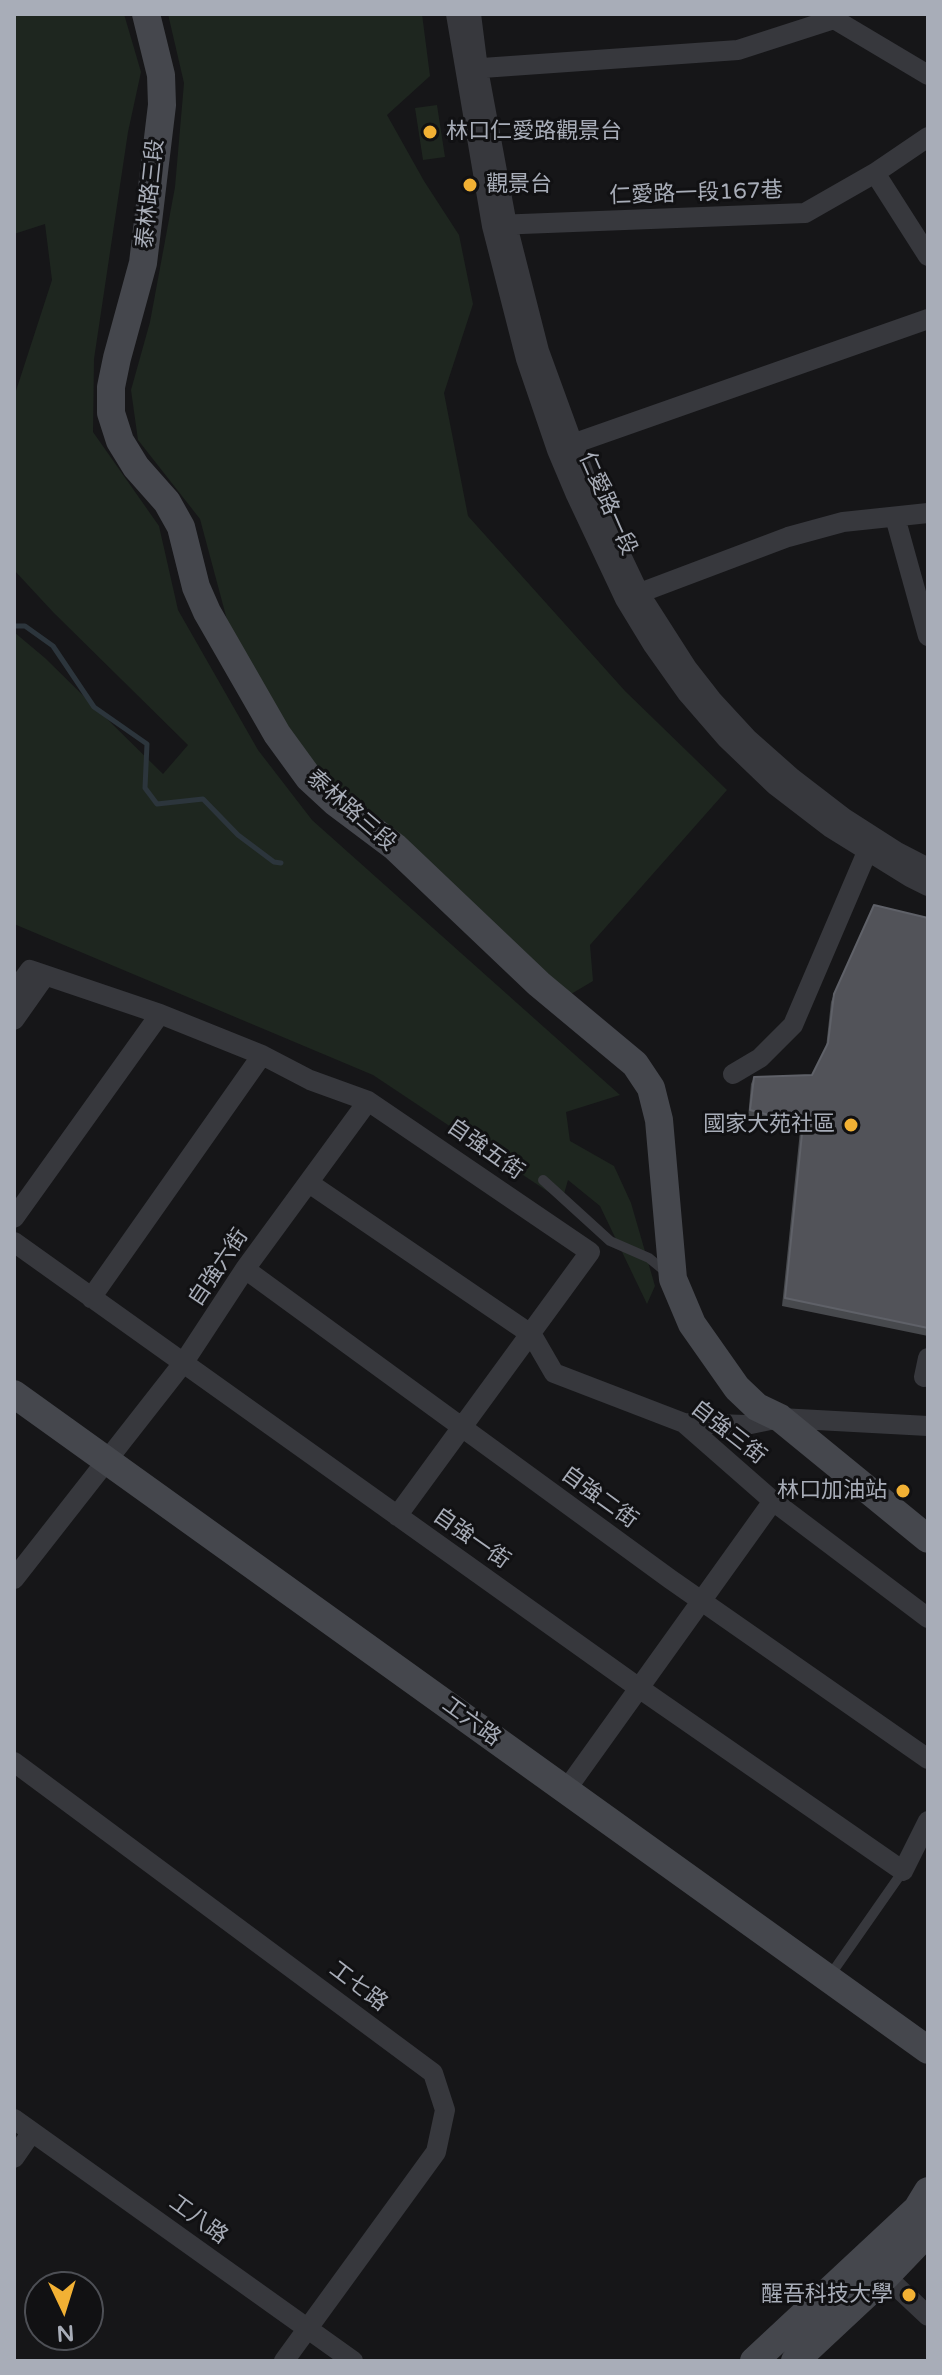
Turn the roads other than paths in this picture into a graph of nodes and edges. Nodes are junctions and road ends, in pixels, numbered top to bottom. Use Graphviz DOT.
graph roads {
  1 [pos="146,14"];
  2 [pos="456,14"];
  3 [pos="471,14"];
  4 [pos="832,16"];
  5 [pos="471,69"];
  6 [pos="928,75"];
  7 [pos="928,137"];
  8 [pos="875,173"];
  9 [pos="499,225"];
  10 [pos="928,256"];
  11 [pos="928,319"];
  12 [pos="564,447"];
  13 [pos="928,513"];
  14 [pos="895,517"];
  15 [pos="632,596"];
  16 [pos="928,636"];
  17 [pos="867,852"];
  18 [pos="928,868"];
  19 [pos="928,886"];
  20 [pos="45,976"];
  21 [pos="14,992"];
  22 [pos="160,1014"];
  23 [pos="14,1020"];
  24 [pos="262,1055"];
  25 [pos="733,1074"];
  26 [pos="368,1101"];
  27 [pos="543,1180"];
  28 [pos="309,1183"];
  29 [pos="14,1218"];
  30 [pos="14,1242"];
  31 [pos="245,1269"];
  32 [pos="673,1279"];
  33 [pos="91,1298"];
  34 [pos="532,1335"];
  35 [pos="184,1362"];
  36 [pos="14,1394"];
  37 [pos="780,1418"];
  38 [pos="684,1423"];
  39 [pos="928,1426"];
  40 [pos="463,1428"];
  41 [pos="106,1460"];
  42 [pos="773,1501"];
  43 [pos="397,1516"];
  44 [pos="928,1539"];
  45 [pos="14,1579"];
  46 [pos="701,1601"];
  47 [pos="928,1618"];
  48 [pos="639,1688"];
  49 [pos="928,1759"];
  50 [pos="14,1762"];
  51 [pos="566,1790"];
  52 [pos="928,1821"];
  53 [pos="903,1871"];
  54 [pos="828,1978"];
  55 [pos="928,2050"];
  56 [pos="14,2119"];
  57 [pos="32,2132"];
  58 [pos="14,2158"];
  59 [pos="928,2191"];
  60 [pos="928,2232"];
  61 [pos="876,2267"];
  62 [pos="928,2316"];
  63 [pos="307,2328"];
  64 [pos="284,2361"];
  65 [pos="353,2361"];
  66 [pos="754,2361"];
  67 [pos="795,2361"];
  1 -- 32 [label="main road, 泰林路三段"];
  2 -- 5 [label="street, 仁愛路一段"];
  3 -- 5 [label="street, 仁愛路一段"];
  4 -- 5 [label="street"];
  4 -- 6 [label="street"];
  5 -- 9 [label="street, 仁愛路一段"];
  7 -- 8 [label="street, 仁愛路一段167巷"];
  8 -- 9 [label="street, 仁愛路一段167巷"];
  8 -- 10 [label="street"];
  9 -- 12 [label="street, 仁愛路一段"];
  11 -- 12 [label="street"];
  12 -- 15 [label="street, 仁愛路一段"];
  13 -- 14 [label="street"];
  14 -- 15 [label="street"];
  14 -- 16 [label="street"];
  15 -- 17 [label="street, 仁愛路一段"];
  15 -- 18 [label="street, 仁愛路一段"];
  17 -- 19 [label="street, 仁愛路一段"];
  17 -- 25 [label="street"];
  20 -- 21 [label="street"];
  20 -- 22 [label="street, 自強五街"];
  20 -- 23 [label="street"];
  22 -- 24 [label="street, 自強五街"];
  22 -- 29 [label="street"];
  24 -- 26 [label="street, 自強五街"];
  24 -- 33 [label="street"];
  26 -- 28 [label="street, 自強六街"];
  26 -- 34 [label="street, 自強五街"];
  27 -- 32 [label="lane"];
  28 -- 31 [label="street, 自強六街"];
  28 -- 34 [label="street"];
  30 -- 33 [label="street, 自強一街"];
  31 -- 35 [label="street, 自強六街"];
  31 -- 40 [label="street, 自強二街"];
  32 -- 37 [label="main road, 泰林路三段"];
  33 -- 35 [label="street, 自強一街"];
  34 -- 38 [label="street, 自強三街"];
  34 -- 40 [label="street, 自強五街"];
  35 -- 41 [label="street, 自強六街"];
  35 -- 43 [label="street, 自強一街"];
  36 -- 41 [label="main road, 工六路"];
  37 -- 38 [label="street"];
  37 -- 39 [label="street"];
  37 -- 44 [label="main road, 泰林路三段"];
  38 -- 42 [label="street, 自強三街"];
  40 -- 43 [label="street, 自強五街"];
  40 -- 46 [label="street, 自強二街"];
  41 -- 45 [label="street, 自強六街"];
  41 -- 51 [label="main road, 工六路"];
  42 -- 46 [label="street"];
  42 -- 47 [label="street, 自強三街"];
  43 -- 48 [label="street, 自強一街"];
  46 -- 48 [label="street"];
  46 -- 49 [label="street, 自強二街"];
  48 -- 51 [label="street"];
  48 -- 53 [label="street, 自強一街"];
  50 -- 63 [label="street, 工七路"];
  51 -- 54 [label="main road, 工六路"];
  52 -- 53 [label="street"];
  53 -- 54 [label="lane"];
  54 -- 55 [label="main road, 工六路"];
  56 -- 57 [label="street, 工八路"];
  57 -- 58 [label="street"];
  57 -- 63 [label="street, 工八路"];
  59 -- 61 [label="main road"];
  60 -- 61 [label="main road"];
  61 -- 62 [label="street"];
  61 -- 66 [label="main road"];
  61 -- 67 [label="main road"];
  63 -- 64 [label="street, 工七路"];
  63 -- 65 [label="street, 工八路"];
}
